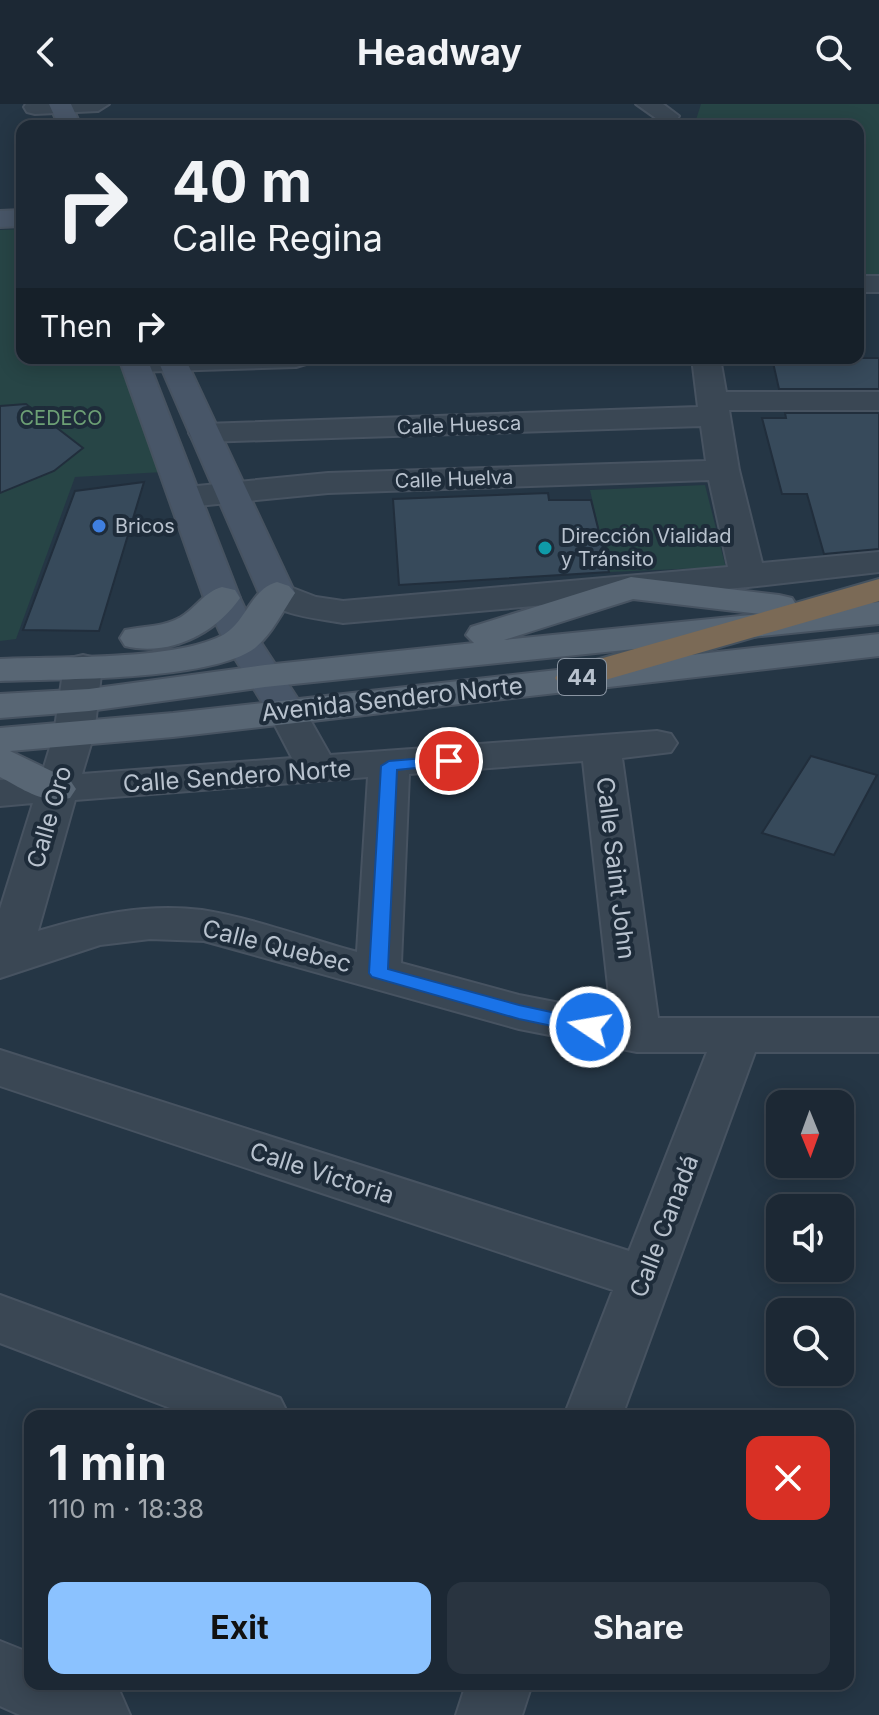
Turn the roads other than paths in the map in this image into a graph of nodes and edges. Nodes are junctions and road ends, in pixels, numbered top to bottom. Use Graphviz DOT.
graph roads {
  1 [pos="60,104"];
  2 [pos="98,104"];
  3 [pos="647,104"];
  4 [pos="37,112"];
  5 [pos="670,115"];
  6 [pos="136,364"];
  7 [pos="174,364"];
  8 [pos="707,364"];
  9 [pos="879,401"];
  10 [pos="712,408"];
  11 [pos="204,433"];
  12 [pos="723,470"];
  13 [pos="230,491"];
  14 [pos="187,497"];
  15 [pos="879,562"];
  16 [pos="748,577"];
  17 [pos="631,588"];
  18 [pos="277,593"];
  19 [pos="222,598"];
  20 [pos="808,609"];
  21 [pos="876,615"];
  22 [pos="753,626"];
  23 [pos="242,641"];
  24 [pos="0,649"];
  25 [pos="398,663"];
  26 [pos="0,670"];
  27 [pos="265,676"];
  28 [pos="574,678"];
  29 [pos="78,700"];
  30 [pos="0,706"];
  31 [pos="286,710"];
  32 [pos="0,740"];
  33 [pos="657,743"];
  34 [pos="601,748"];
  35 [pos="0,761"];
  36 [pos="389,766"];
  37 [pos="319,771"];
  38 [pos="56,789"];
  39 [pos="0,793"];
  40 [pos="13,898"];
  41 [pos="4,961"];
  42 [pos="378,973"];
  43 [pos="637,1035"];
  44 [pos="879,1035"];
  45 [pos="737,1036"];
  46 [pos="0,1068"];
  47 [pos="644,1278"];
  48 [pos="0,1319"];
  49 [pos="244,1410"];
  50 [pos="595,1410"];
  51 [pos="0,1673"];
  52 [pos="24,1683"];
  53 [pos="39,1690"];
  54 [pos="497,1690"];
  55 [pos="97,1715"];
  56 [pos="489,1715"];
  1 -- 2 [label="street"];
  1 -- 4 [label="street"];
  3 -- 5 [label="street"];
  6 -- 14 [label="street"];
  7 -- 11 [label="street"];
  8 -- 10 [label="street"];
  9 -- 10 [label="street, Calle Huesca"];
  10 -- 11 [label="street, Calle Huesca"];
  10 -- 12 [label="street"];
  11 -- 13 [label="street"];
  12 -- 13 [label="street, Calle Huelva"];
  12 -- 16 [label="street"];
  13 -- 14 [label="street, Calle Huelva"];
  13 -- 18 [label="street"];
  14 -- 19 [label="street"];
  15 -- 16 [label="street"];
  16 -- 17 [label="street"];
  17 -- 18 [label="street"];
  17 -- 20 [label="main road"];
  17 -- 25 [label="main road"];
  18 -- 23 [label="main road"];
  19 -- 23 [label="street"];
  19 -- 24 [label="main road"];
  20 -- 21 [label="main road"];
  20 -- 22 [label="highway"];
  21 -- 22 [label="main road, Avenida Sendero Norte / 44"];
  21 -- 28 [label="main road, Avenida Sendero Norte / 44"];
  22 -- 25 [label="main road, Avenida Sendero Norte / 44"];
  22 -- 28 [label="highway"];
  23 -- 27 [label="street"];
  23 -- 29 [label="main road"];
  25 -- 27 [label="main road, Avenida Sendero Norte / 44"];
  26 -- 29 [label="main road"];
  27 -- 29 [label="main road, Avenida Sendero Norte / 44"];
  27 -- 31 [label="street"];
  28 -- 31 [label="main road, Avenida Sendero Norte / 44"];
  29 -- 30 [label="main road, Avenida Sendero Norte / 44"];
  29 -- 31 [label="main road, Avenida Sendero Norte / 44"];
  29 -- 32 [label="main road, Avenida Sendero Norte / 44"];
  29 -- 38 [label="street, Calle Oro"];
  31 -- 37 [label="street"];
  33 -- 34 [label="street, Calle Sendero Norte"];
  34 -- 36 [label="street, Calle Sendero Norte"];
  34 -- 43 [label="street, Calle Saint John"];
  35 -- 38 [label="main road"];
  36 -- 37 [label="street, Calle Sendero Norte"];
  36 -- 42 [label="street"];
  37 -- 38 [label="street, Calle Sendero Norte"];
  38 -- 39 [label="street"];
  38 -- 40 [label="street, Calle Oro"];
  40 -- 41 [label="street, Calle Oro"];
  41 -- 42 [label="street, Calle Quebec"];
  42 -- 43 [label="street, Calle Quebec"];
  43 -- 45 [label="street, Calle Quebec"];
  44 -- 45 [label="street, Calle Quebec"];
  45 -- 47 [label="street, Calle Canadá"];
  46 -- 47 [label="street, Calle Victoria"];
  47 -- 50 [label="street, Calle Canadá"];
  48 -- 49 [label="street"];
  51 -- 52 [label="street"];
  53 -- 55 [label="street"];
  54 -- 56 [label="street"];
}
